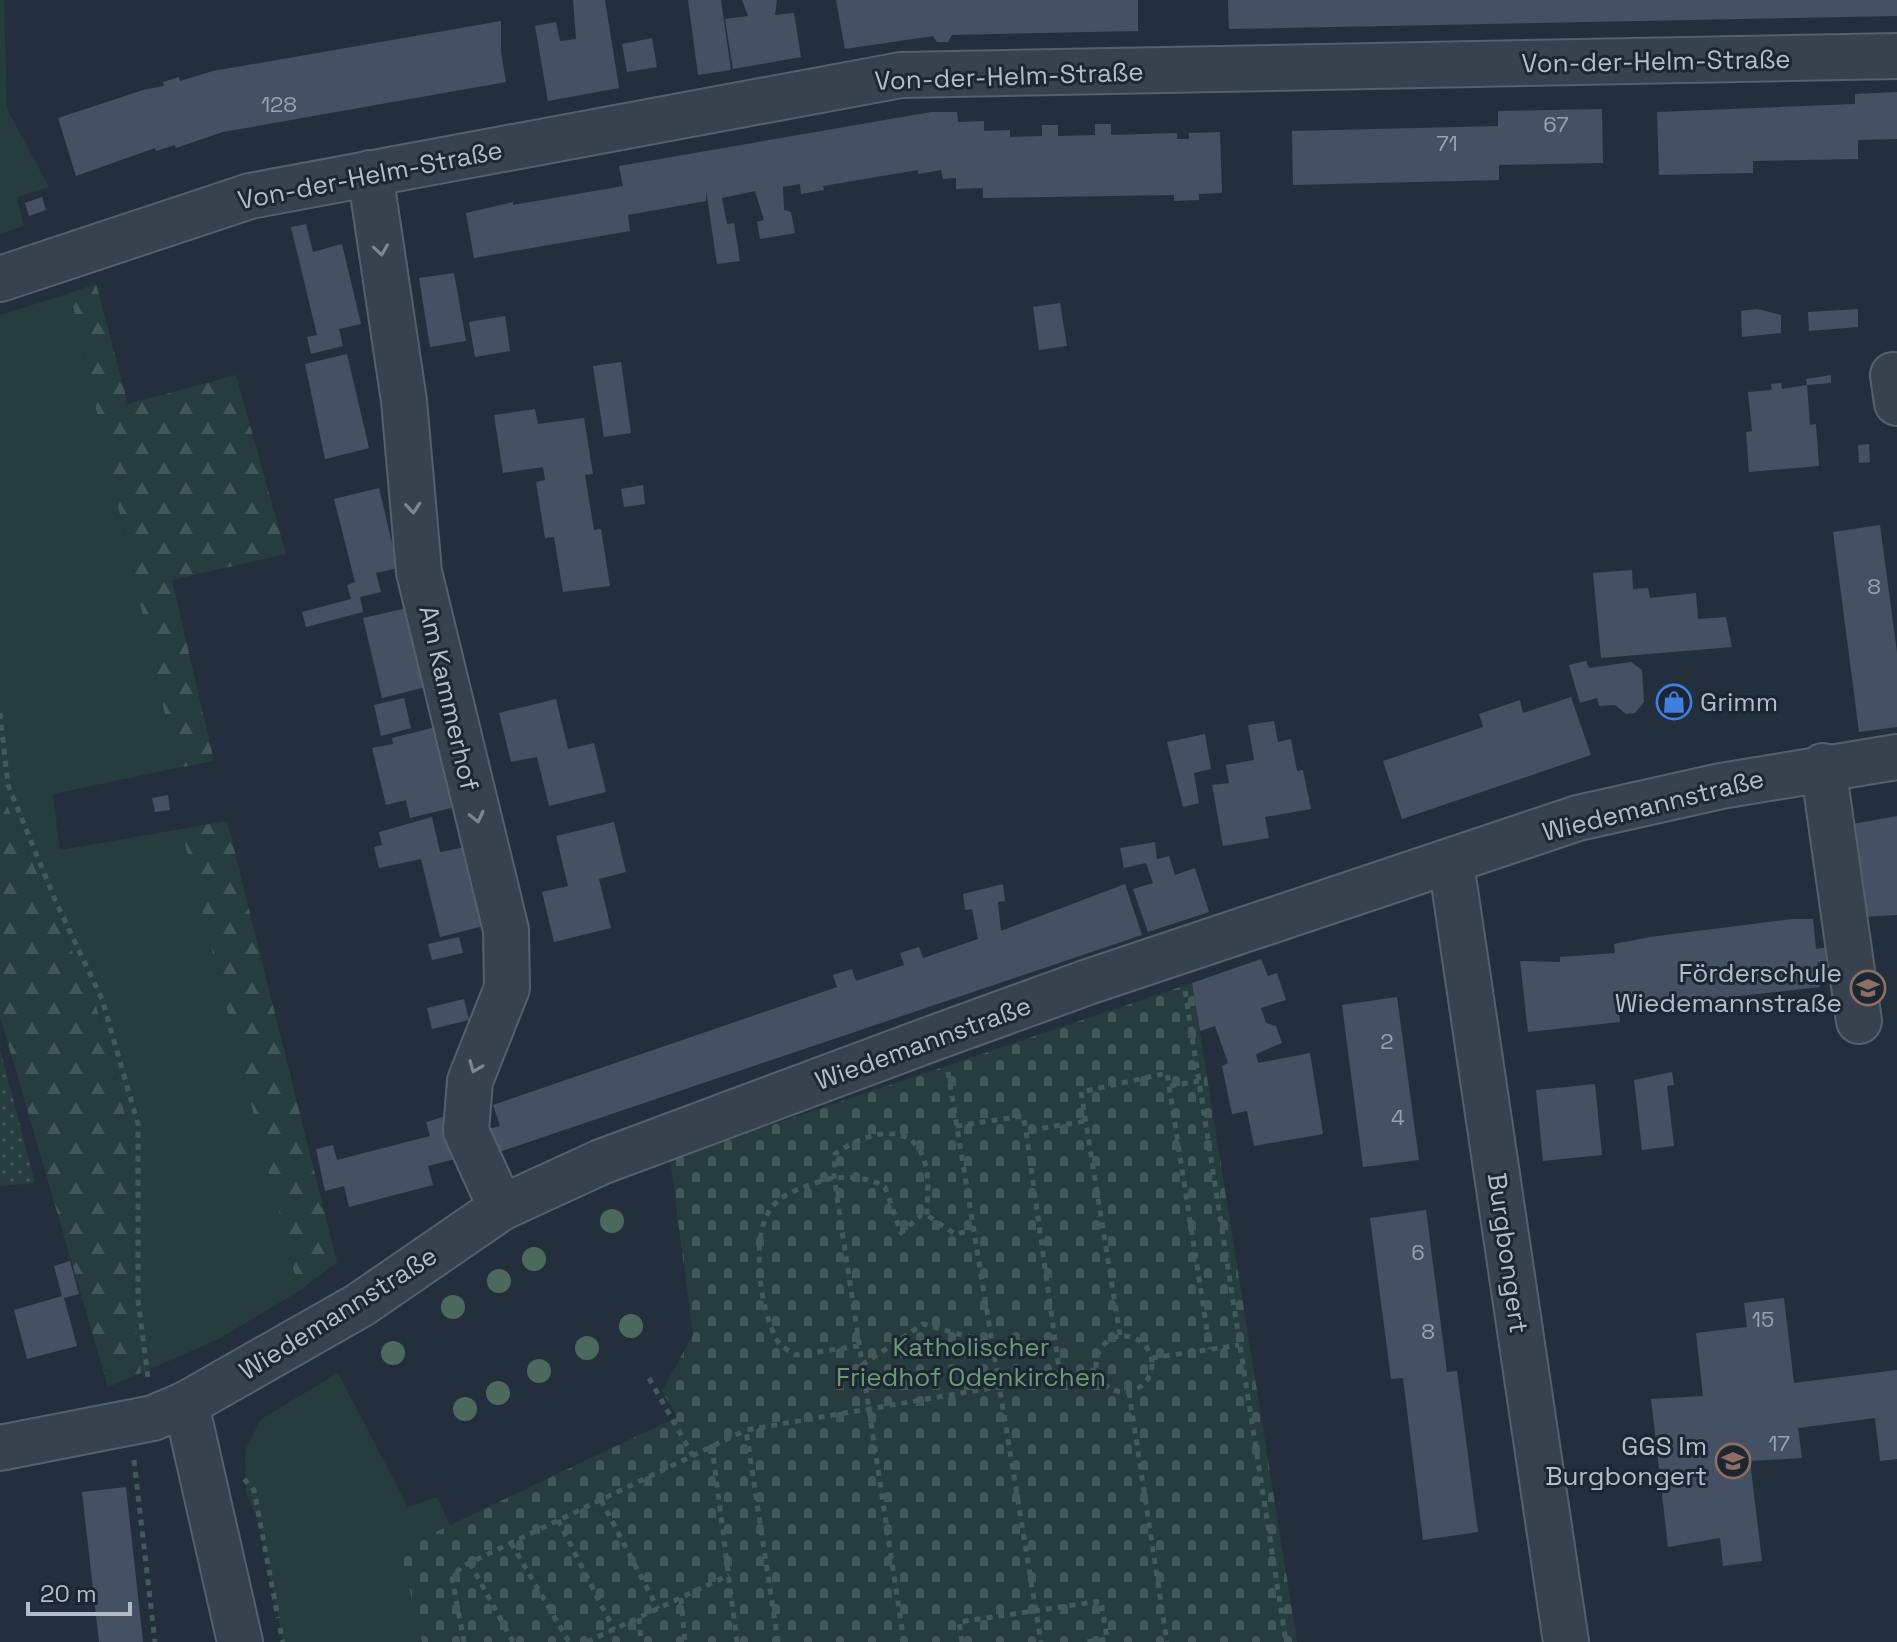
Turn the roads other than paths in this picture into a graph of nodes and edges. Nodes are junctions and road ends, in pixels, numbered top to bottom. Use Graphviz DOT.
graph roads {
  1 [pos="1897,56"];
  2 [pos="370,173"];
  3 [pos="0,279"];
  4 [pos="1897,757"];
  5 [pos="1823,766"];
  6 [pos="1451,863"];
  7 [pos="1859,1021"];
  8 [pos="501,1208"];
  9 [pos="156,1415"];
  10 [pos="0,1448"];
  11 [pos="240,1642"];
  12 [pos="1566,1642"];
  1 -- 2 [label="street, Von-der-Helm-Straße"];
  2 -- 3 [label="street, Von-der-Helm-Straße"];
  2 -- 8 [label="street, Am Kammerhof, one-way"];
  4 -- 5 [label="street, Wiedemannstraße"];
  5 -- 6 [label="street, Wiedemannstraße"];
  5 -- 7 [label="street"];
  6 -- 8 [label="street, Wiedemannstraße"];
  6 -- 12 [label="street, Burgbongert"];
  8 -- 9 [label="street, Wiedemannstraße"];
  9 -- 10 [label="street, Wiedemannstraße"];
  9 -- 11 [label="street"];
}
